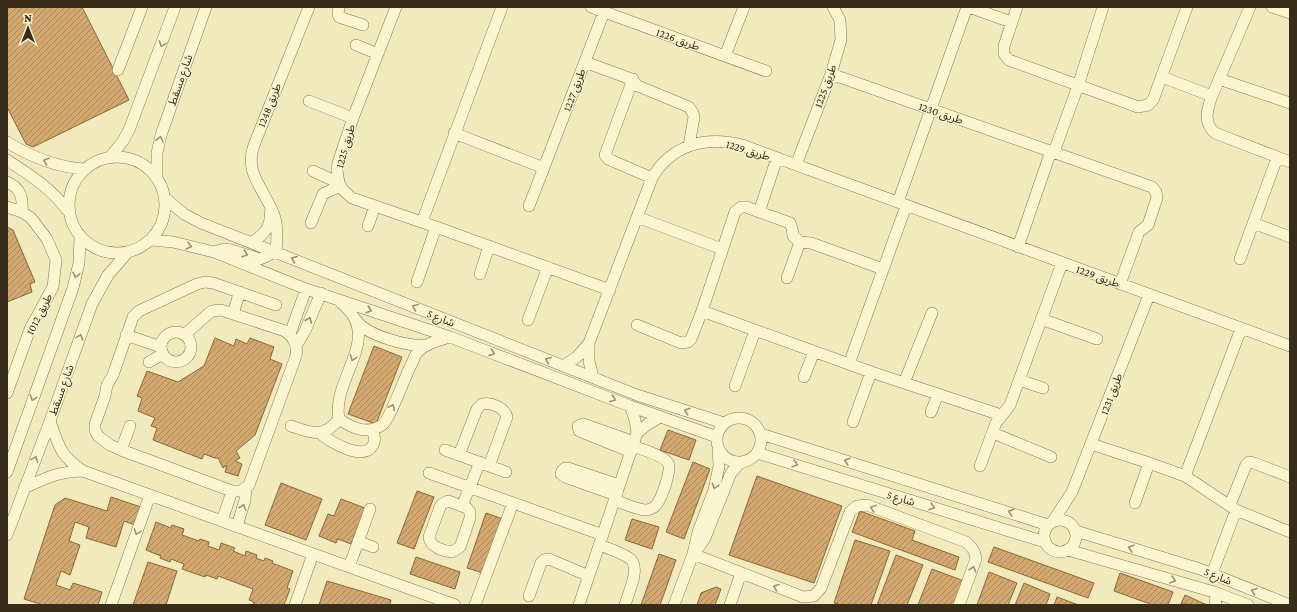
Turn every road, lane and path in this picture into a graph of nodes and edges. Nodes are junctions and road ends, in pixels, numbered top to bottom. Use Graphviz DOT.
graph roads {
  1 [pos="142,7"];
  2 [pos="175,7"];
  3 [pos="206,7"];
  4 [pos="309,7"];
  5 [pos="339,7"];
  6 [pos="396,7"];
  7 [pos="502,7"];
  8 [pos="591,7"];
  9 [pos="744,7"];
  10 [pos="833,7"];
  11 [pos="968,7"];
  12 [pos="1017,7"];
  13 [pos="1103,7"];
  14 [pos="1187,7"];
  15 [pos="1250,7"];
  16 [pos="1272,7"];
  17 [pos="604,12"];
  18 [pos="1290,13"];
  19 [pos="1011,22"];
  20 [pos="363,25"];
  21 [pos="356,45"];
  22 [pos="378,54"];
  23 [pos="725,56"];
  24 [pos="585,62"];
  25 [pos="118,70"];
  26 [pos="766,71"];
  27 [pos="831,74"];
  28 [pos="1162,77"];
  29 [pos="1219,79"];
  30 [pos="633,80"];
  31 [pos="1078,86"];
  32 [pos="1212,96"];
  33 [pos="308,102"];
  34 [pos="1290,103"];
  35 [pos="932,110"];
  36 [pos="353,118"];
  37 [pos="454,134"];
  38 [pos="7,142"];
  39 [pos="689,146"];
  40 [pos="1053,152"];
  41 [pos="110,157"];
  42 [pos="777,158"];
  43 [pos="1278,158"];
  44 [pos="7,160"];
  45 [pos="1290,162"];
  46 [pos="796,165"];
  47 [pos="84,168"];
  48 [pos="544,168"];
  49 [pos="313,171"];
  50 [pos="157,177"];
  51 [pos="652,178"];
  52 [pos="7,182"];
  53 [pos="340,184"];
  54 [pos="165,198"];
  55 [pos="269,204"];
  56 [pos="902,204"];
  57 [pos="375,206"];
  58 [pos="529,206"];
  59 [pos="7,207"];
  60 [pos="68,211"];
  61 [pos="22,212"];
  62 [pos="759,212"];
  63 [pos="636,217"];
  64 [pos="422,222"];
  65 [pos="311,223"];
  66 [pos="1253,223"];
  67 [pos="368,226"];
  68 [pos="436,227"];
  69 [pos="80,237"];
  70 [pos="1290,237"];
  71 [pos="150,240"];
  72 [pos="252,242"];
  73 [pos="800,242"];
  74 [pos="489,246"];
  75 [pos="1018,247"];
  76 [pos="722,249"];
  77 [pos="128,252"];
  78 [pos="214,252"];
  79 [pos="276,252"];
  80 [pos="1240,259"];
  81 [pos="1062,263"];
  82 [pos="548,267"];
  83 [pos="883,269"];
  84 [pos="480,274"];
  85 [pos="787,278"];
  86 [pos="417,282"];
  87 [pos="1120,284"];
  88 [pos="306,288"];
  89 [pos="610,290"];
  90 [pos="240,292"];
  91 [pos="321,293"];
  92 [pos="1149,295"];
  93 [pos="337,300"];
  94 [pos="276,305"];
  95 [pos="702,311"];
  96 [pos="233,313"];
  97 [pos="932,313"];
  98 [pos="354,318"];
  99 [pos="1041,319"];
  100 [pos="528,320"];
  101 [pos="636,325"];
  102 [pos="1241,329"];
  103 [pos="755,331"];
  104 [pos="290,334"];
  105 [pos="126,335"];
  106 [pos="184,335"];
  107 [pos="450,337"];
  108 [pos="1096,340"];
  109 [pos="590,344"];
  110 [pos="428,345"];
  111 [pos="296,346"];
  112 [pos="1290,346"];
  113 [pos="162,351"];
  114 [pos="814,352"];
  115 [pos="20,356"];
  116 [pos="150,362"];
  117 [pos="849,364"];
  118 [pos="7,365"];
  119 [pos="563,366"];
  120 [pos="871,372"];
  121 [pos="593,377"];
  122 [pos="804,377"];
  123 [pos="1019,380"];
  124 [pos="904,383"];
  125 [pos="735,386"];
  126 [pos="1043,388"];
  127 [pos="7,393"];
  128 [pos="938,394"];
  129 [pos="630,406"];
  130 [pos="931,412"];
  131 [pos="1001,415"];
  132 [pos="660,417"];
  133 [pos="340,418"];
  134 [pos="50,421"];
  135 [pos="853,422"];
  136 [pos="724,423"];
  137 [pos="130,426"];
  138 [pos="291,426"];
  139 [pos="372,430"];
  140 [pos="320,432"];
  141 [pos="761,434"];
  142 [pos="993,434"];
  143 [pos="717,442"];
  144 [pos="633,443"];
  145 [pos="1091,444"];
  146 [pos="121,450"];
  147 [pos="445,450"];
  148 [pos="757,453"];
  149 [pos="459,455"];
  150 [pos="1051,457"];
  151 [pos="745,461"];
  152 [pos="1149,463"];
  153 [pos="484,464"];
  154 [pos="980,466"];
  155 [pos="83,471"];
  156 [pos="7,472"];
  157 [pos="429,472"];
  158 [pos="506,472"];
  159 [pos="1185,476"];
  160 [pos="1290,477"];
  161 [pos="470,487"];
  162 [pos="24,488"];
  163 [pos="246,488"];
  164 [pos="232,491"];
  165 [pos="1072,492"];
  166 [pos="617,493"];
  167 [pos="150,495"];
  168 [pos="513,503"];
  169 [pos="1135,503"];
  170 [pos="462,506"];
  171 [pos="1233,508"];
  172 [pos="370,509"];
  173 [pos="222,521"];
  174 [pos="1051,523"];
  175 [pos="237,526"];
  176 [pos="1073,527"];
  177 [pos="1290,532"];
  178 [pos="7,535"];
  179 [pos="601,540"];
  180 [pos="358,541"];
  181 [pos="1045,542"];
  182 [pos="373,547"];
  183 [pos="1068,550"];
  184 [pos="313,554"];
  185 [pos="693,554"];
  186 [pos="349,567"];
  187 [pos="741,573"];
  188 [pos="1212,574"];
  189 [pos="589,576"];
  190 [pos="1214,592"];
  191 [pos="530,596"];
  192 [pos="803,601"];
  193 [pos="111,605"];
  194 [pos="295,605"];
  195 [pos="455,605"];
  196 [pos="476,605"];
  197 [pos="579,605"];
  198 [pos="625,605"];
  199 [pos="674,605"];
  200 [pos="730,605"];
  201 [pos="959,605"];
  202 [pos="1216,605"];
  203 [pos="1248,605"];
  204 [pos="1290,605"];
  1 -- 25 [label="street"];
  2 -- 41 [label="street, one-way"];
  50 -- 3 [label="street, شارع مسقط, one-way"];
  4 -- 55 [label="street, طريق 1248"];
  5 -- 20 [label="street"];
  6 -- 22 [label="street, طريق 1225"];
  7 -- 37 [label="street"];
  8 -- 17 [label="street, طريق 1226"];
  9 -- 23 [label="street"];
  10 -- 27 [label="street, طريق 1225"];
  11 -- 19 [label="street"];
  11 -- 35 [label="street"];
  12 -- 19 [label="street"];
  13 -- 31 [label="street"];
  14 -- 28 [label="street"];
  15 -- 29 [label="street"];
  16 -- 18 [label="street"];
  17 -- 23 [label="street, طريق 1226"];
  17 -- 24 [label="street, طريق 1227"];
  19 -- 31 [label="street"];
  21 -- 22 [label="street"];
  22 -- 36 [label="street, طريق 1225"];
  23 -- 26 [label="street, طريق 1226"];
  24 -- 30 [label="street"];
  24 -- 48 [label="street, طريق 1227"];
  27 -- 35 [label="street, طريق 1230"];
  27 -- 46 [label="street, طريق 1225"];
  28 -- 31 [label="street"];
  28 -- 32 [label="street"];
  29 -- 32 [label="street"];
  29 -- 34 [label="street"];
  30 -- 39 [label="street"];
  30 -- 51 [label="street"];
  31 -- 40 [label="street"];
  32 -- 43 [label="street"];
  33 -- 36 [label="street"];
  35 -- 40 [label="street, طريق 1230"];
  35 -- 56 [label="street"];
  36 -- 53 [label="street, طريق 1225"];
  37 -- 48 [label="street"];
  37 -- 64 [label="street"];
  47 -- 38 [label="street, one-way"];
  39 -- 42 [label="street, طريق 1229"];
  39 -- 51 [label="street, طريق 1229"];
  40 -- 75 [label="street"];
  40 -- 87 [label="street, طريق 1230"];
  41 -- 47 [label="street"];
  41 -- 50 [label="street"];
  42 -- 46 [label="street, طريق 1229"];
  42 -- 62 [label="street"];
  43 -- 45 [label="street"];
  43 -- 66 [label="street"];
  44 -- 60 [label="street"];
  46 -- 56 [label="street, طريق 1229"];
  47 -- 60 [label="street"];
  48 -- 58 [label="street, طريق 1227"];
  49 -- 53 [label="street"];
  50 -- 54 [label="street"];
  51 -- 63 [label="street, طريق 1229"];
  52 -- 61 [label="street"];
  53 -- 57 [label="street"];
  53 -- 65 [label="street"];
  54 -- 71 [label="street"];
  54 -- 72 [label="street, شارع 5"];
  55 -- 72 [label="street, طريق 1248"];
  55 -- 79 [label="street, طريق 1248"];
  56 -- 75 [label="street, طريق 1229"];
  56 -- 83 [label="street"];
  57 -- 64 [label="street"];
  57 -- 67 [label="street"];
  59 -- 61 [label="street, طريق 1012"];
  60 -- 69 [label="street"];
  61 -- 115 [label="street, طريق 1012"];
  62 -- 73 [label="street"];
  62 -- 76 [label="street"];
  63 -- 76 [label="street"];
  63 -- 89 [label="street, طريق 1229"];
  64 -- 68 [label="street"];
  66 -- 70 [label="street"];
  66 -- 80 [label="street"];
  68 -- 74 [label="street"];
  68 -- 86 [label="street"];
  69 -- 77 [label="street"];
  69 -- 156 [label="street, شارع مسقط, one-way"];
  71 -- 77 [label="street"];
  71 -- 78 [label="street, شارع 5, one-way"];
  72 -- 79 [label="street, شارع 5"];
  73 -- 83 [label="street"];
  73 -- 85 [label="street"];
  74 -- 82 [label="street"];
  74 -- 84 [label="street"];
  75 -- 81 [label="street, طريق 1229"];
  76 -- 95 [label="street"];
  134 -- 77 [label="street, شارع مسقط, one-way"];
  78 -- 79 [label="street, one-way"];
  78 -- 88 [label="street, شارع 5"];
  119 -- 79 [label="street, شارع 5, one-way"];
  81 -- 87 [label="street, طريق 1229"];
  81 -- 99 [label="street"];
  82 -- 89 [label="street"];
  82 -- 100 [label="street"];
  83 -- 117 [label="street"];
  87 -- 92 [label="street, طريق 1229"];
  88 -- 91 [label="street, شارع 5"];
  88 -- 104 [label="street"];
  89 -- 109 [label="street, طريق 1229"];
  90 -- 94 [label="street"];
  90 -- 96 [label="street"];
  90 -- 105 [label="street"];
  91 -- 93 [label="street, شارع 5"];
  111 -- 91 [label="street, one-way"];
  92 -- 102 [label="street, طريق 1229"];
  92 -- 145 [label="street, طريق 1231"];
  93 -- 98 [label="street"];
  93 -- 107 [label="street, شارع 5, one-way"];
  95 -- 101 [label="street"];
  95 -- 103 [label="street"];
  96 -- 104 [label="street"];
  96 -- 106 [label="street"];
  97 -- 124 [label="street"];
  98 -- 110 [label="street"];
  98 -- 133 [label="street, one-way"];
  99 -- 108 [label="street"];
  99 -- 123 [label="street"];
  102 -- 112 [label="street, طريق 1229"];
  102 -- 159 [label="street"];
  103 -- 114 [label="street"];
  103 -- 125 [label="street"];
  104 -- 111 [label="street"];
  105 -- 113 [label="street"];
  105 -- 146 [label="street"];
  106 -- 113 [label="street"];
  106 -- 113 [label="street"];
  107 -- 110 [label="street"];
  107 -- 129 [label="street, شارع 5, one-way"];
  109 -- 119 [label="street, طريق 1229"];
  109 -- 121 [label="street, طريق 1229"];
  139 -- 110 [label="street, one-way"];
  111 -- 163 [label="street"];
  113 -- 116 [label="street"];
  114 -- 117 [label="street"];
  114 -- 122 [label="street"];
  115 -- 118 [label="street"];
  115 -- 127 [label="street, طريق 1012"];
  117 -- 120 [label="street"];
  119 -- 121 [label="street, شارع 5"];
  120 -- 124 [label="street"];
  120 -- 135 [label="street"];
  136 -- 121 [label="street, شارع 5, one-way"];
  123 -- 126 [label="street"];
  123 -- 131 [label="street"];
  124 -- 128 [label="street"];
  128 -- 130 [label="street"];
  128 -- 131 [label="street"];
  129 -- 132 [label="street, شارع 5"];
  129 -- 144 [label="street"];
  131 -- 142 [label="street"];
  132 -- 143 [label="street, شارع 5"];
  132 -- 144 [label="street"];
  133 -- 139 [label="street"];
  133 -- 140 [label="street"];
  134 -- 155 [label="street"];
  162 -- 134 [label="street, شارع مسقط, one-way"];
  136 -- 141 [label="street"];
  136 -- 143 [label="street"];
  137 -- 146 [label="street"];
  138 -- 140 [label="street"];
  139 -- 140 [label="street"];
  141 -- 148 [label="street"];
  174 -- 141 [label="street, شارع 5, one-way"];
  142 -- 150 [label="street"];
  142 -- 154 [label="street"];
  143 -- 151 [label="street"];
  143 -- 185 [label="street, one-way"];
  144 -- 166 [label="street"];
  144 -- 166 [label="street"];
  145 -- 152 [label="street"];
  145 -- 165 [label="street, طريق 1231"];
  146 -- 164 [label="street"];
  147 -- 149 [label="street"];
  148 -- 151 [label="street"];
  148 -- 181 [label="street, شارع 5, one-way"];
  149 -- 153 [label="street"];
  149 -- 153 [label="street"];
  151 -- 185 [label="street"];
  152 -- 159 [label="street"];
  152 -- 169 [label="street"];
  153 -- 158 [label="street"];
  153 -- 161 [label="street"];
  155 -- 162 [label="street"];
  155 -- 167 [label="street"];
  157 -- 161 [label="street"];
  159 -- 171 [label="street"];
  160 -- 171 [label="street"];
  161 -- 168 [label="street"];
  161 -- 170 [label="street"];
  162 -- 178 [label="street, شارع مسقط"];
  163 -- 164 [label="street"];
  175 -- 163 [label="street, one-way"];
  164 -- 173 [label="street"];
  165 -- 174 [label="street, طريق 1231"];
  165 -- 176 [label="street, طريق 1231"];
  166 -- 179 [label="street"];
  167 -- 173 [label="street"];
  167 -- 193 [label="street, one-way"];
  168 -- 179 [label="street"];
  168 -- 196 [label="street"];
  170 -- 170 [label="street"];
  171 -- 177 [label="street"];
  171 -- 188 [label="street"];
  172 -- 180 [label="street"];
  173 -- 175 [label="street"];
  174 -- 176 [label="street"];
  174 -- 181 [label="street"];
  175 -- 184 [label="street"];
  176 -- 183 [label="street"];
  188 -- 176 [label="street, شارع 5, one-way"];
  179 -- 189 [label="street"];
  179 -- 198 [label="street"];
  180 -- 182 [label="street"];
  180 -- 186 [label="street"];
  181 -- 183 [label="street"];
  183 -- 190 [label="street, شارع 5, one-way"];
  184 -- 186 [label="street"];
  184 -- 194 [label="street"];
  185 -- 187 [label="street"];
  185 -- 199 [label="street"];
  186 -- 195 [label="street"];
  192 -- 187 [label="street, one-way"];
  187 -- 200 [label="street"];
  204 -- 188 [label="street, شارع 5, one-way"];
  189 -- 191 [label="street"];
  189 -- 197 [label="street"];
  190 -- 202 [label="street"];
  190 -- 203 [label="street, شارع 5"];
  201 -- 192 [label="street, one-way"];
}
